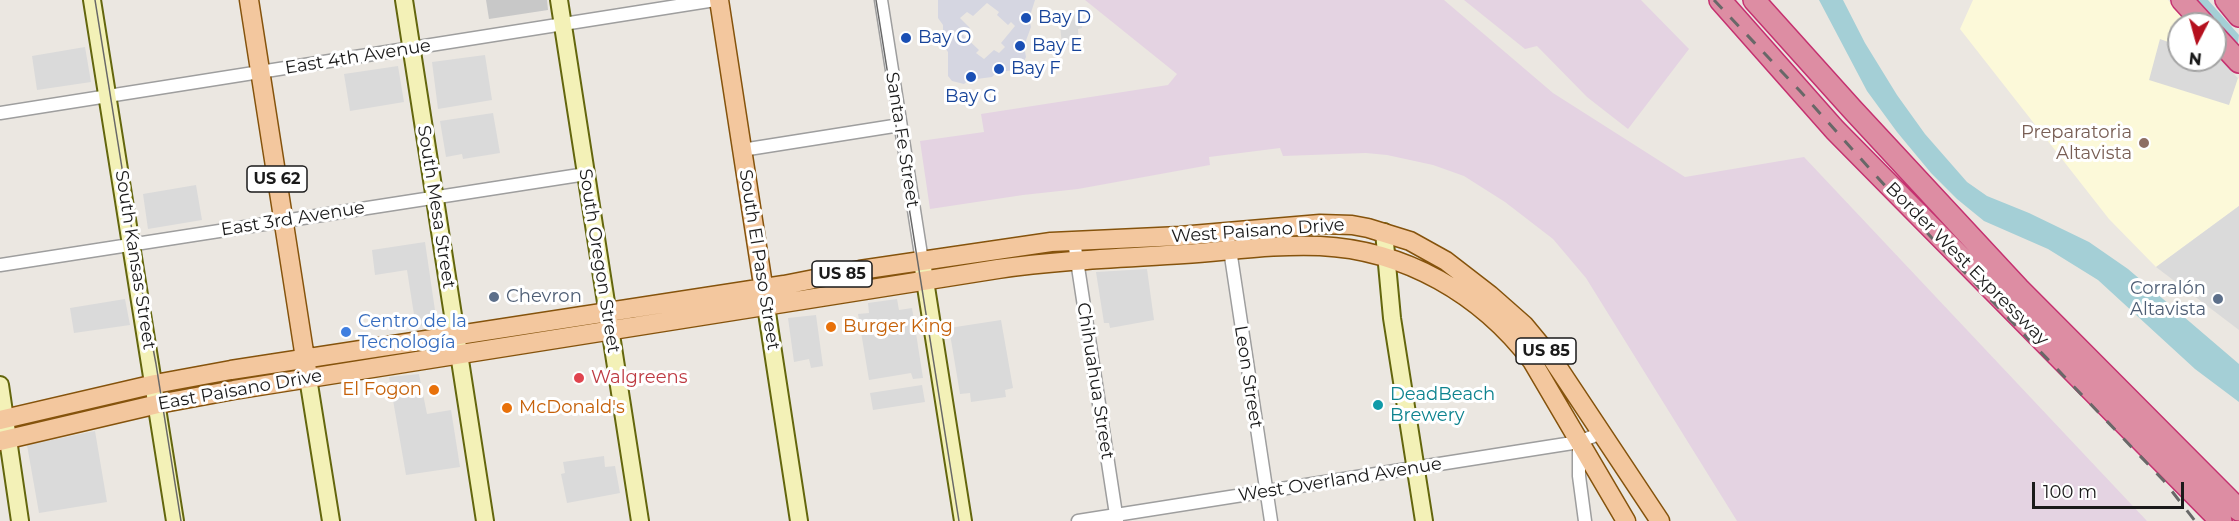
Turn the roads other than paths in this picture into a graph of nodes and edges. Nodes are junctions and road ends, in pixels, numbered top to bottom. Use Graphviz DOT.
graph roads {
  1 [pos="92,0"];
  2 [pos="249,0"];
  3 [pos="404,0"];
  4 [pos="559,0"];
  5 [pos="717,0"];
  6 [pos="881,0"];
  7 [pos="1720,0"];
  8 [pos="1754,0"];
  9 [pos="2182,0"];
  10 [pos="2226,0"];
  11 [pos="2193,12"];
  12 [pos="2239,16"];
  13 [pos="562,25"];
  14 [pos="411,49"];
  15 [pos="2227,49"];
  16 [pos="2238,60"];
  17 [pos="261,72"];
  18 [pos="108,96"];
  19 [pos="0,113"];
  20 [pos="900,125"];
  21 [pos="742,150"];
  22 [pos="586,174"];
  23 [pos="434,196"];
  24 [pos="284,220"];
  25 [pos="1384,232"];
  26 [pos="1227,233"];
  27 [pos="1074,241"];
  28 [pos="132,244"];
  29 [pos="1230,251"];
  30 [pos="1385,258"];
  31 [pos="1076,260"];
  32 [pos="922,261"];
  33 [pos="0,265"];
  34 [pos="925,280"];
  35 [pos="765,297"];
  36 [pos="608,321"];
  37 [pos="456,334"];
  38 [pos="459,354"];
  39 [pos="305,358"];
  40 [pos="308,378"];
  41 [pos="154,384"];
  42 [pos="0,385"];
  43 [pos="158,404"];
  44 [pos="3,419"];
  45 [pos="1601,433"];
  46 [pos="4,441"];
  47 [pos="1579,442"];
  48 [pos="1416,468"];
  49 [pos="1267,491"];
  50 [pos="2239,510"];
  51 [pos="1116,518"];
  52 [pos="20,521"];
  53 [pos="176,521"];
  54 [pos="330,521"];
  55 [pos="485,521"];
  56 [pos="640,521"];
  57 [pos="799,521"];
  58 [pos="963,521"];
  59 [pos="1078,521"];
  60 [pos="1271,521"];
  61 [pos="1424,521"];
  62 [pos="1585,521"];
  63 [pos="1626,521"];
  64 [pos="1659,521"];
  65 [pos="2221,521"];
  1 -- 18 [label="street, South Kansas Street"];
  2 -- 17 [label="main road, US 62"];
  3 -- 14 [label="street, South Mesa Street"];
  4 -- 13 [label="street, South Oregon Street"];
  5 -- 13 [label="street, East 4th Avenue"];
  5 -- 21 [label="main road, South El Paso Street"];
  6 -- 20 [label="street, Santa Fe Street"];
  7 -- 65 [label="highway, Border West Expressway"];
  8 -- 50 [label="highway, Border West Expressway"];
  9 -- 11 [label="highway"];
  10 -- 12 [label="highway"];
  13 -- 14 [label="street, East 4th Avenue"];
  13 -- 22 [label="street, South Oregon Street"];
  14 -- 17 [label="street, East 4th Avenue"];
  14 -- 23 [label="street, South Mesa Street"];
  15 -- 16 [label="highway"];
  17 -- 18 [label="street, East 4th Avenue"];
  17 -- 24 [label="main road, US 62"];
  18 -- 19 [label="street, East 4th Avenue"];
  18 -- 28 [label="street, South Kansas Street"];
  20 -- 21 [label="street"];
  20 -- 32 [label="street, Santa Fe Street"];
  21 -- 35 [label="main road, South El Paso Street"];
  22 -- 23 [label="street, East 3rd Avenue"];
  22 -- 36 [label="street, South Oregon Street"];
  23 -- 24 [label="street, East 3rd Avenue"];
  23 -- 37 [label="street, South Mesa Street"];
  24 -- 28 [label="street, East 3rd Avenue"];
  24 -- 39 [label="main road, US 62"];
  25 -- 26 [label="main road, West Paisano Drive / US 85"];
  25 -- 30 [label="street"];
  25 -- 45 [label="main road, West Paisano Drive / US 85"];
  26 -- 27 [label="main road, West Paisano Drive / US 85"];
  26 -- 29 [label="street, Leon Street"];
  27 -- 31 [label="street, Chihuahua Street"];
  27 -- 32 [label="main road, West Paisano Drive / US 85"];
  28 -- 33 [label="street, East 3rd Avenue"];
  28 -- 41 [label="street, South Kansas Street"];
  29 -- 30 [label="main road, West Paisano Drive / US 85"];
  29 -- 31 [label="main road, West Paisano Drive / US 85"];
  29 -- 49 [label="street, Leon Street"];
  30 -- 47 [label="main road, West Paisano Drive / US 85"];
  30 -- 48 [label="street"];
  31 -- 34 [label="main road, West Paisano Drive / US 85"];
  31 -- 51 [label="street, Chihuahua Street"];
  32 -- 34 [label="street, Santa Fe Street"];
  32 -- 35 [label="main road, West Paisano Drive / US 85"];
  34 -- 35 [label="main road, West Paisano Drive / US 85"];
  34 -- 58 [label="street, Santa Fe Street"];
  35 -- 36 [label="main road, East Paisano Drive"];
  35 -- 57 [label="street, South El Paso Street"];
  36 -- 37 [label="main road, East Paisano Drive"];
  36 -- 38 [label="main road, East Paisano Drive"];
  36 -- 56 [label="street, South Oregon Street"];
  37 -- 38 [label="street, South Mesa Street"];
  37 -- 39 [label="main road, East Paisano Drive"];
  38 -- 40 [label="main road, East Paisano Drive"];
  38 -- 55 [label="street, South Mesa Street"];
  39 -- 40 [label="main road, US 62"];
  39 -- 41 [label="main road, East Paisano Drive"];
  40 -- 43 [label="main road, East Paisano Drive"];
  40 -- 54 [label="street"];
  41 -- 43 [label="street, South Kansas Street"];
  41 -- 44 [label="main road, East Paisano Drive"];
  42 -- 44 [label="street"];
  43 -- 46 [label="main road, East Paisano Drive"];
  43 -- 53 [label="street, South Kansas Street"];
  44 -- 46 [label="street"];
  45 -- 47 [label="street, West Overland Avenue"];
  45 -- 64 [label="main road, West Paisano Drive / US 85"];
  46 -- 52 [label="street"];
  47 -- 48 [label="street, West Overland Avenue"];
  47 -- 62 [label="street"];
  47 -- 63 [label="main road, West Paisano Drive / US 85"];
  48 -- 49 [label="street, West Overland Avenue"];
  48 -- 61 [label="street"];
  49 -- 51 [label="street, West Overland Avenue"];
  49 -- 60 [label="street, Leon Street"];
  51 -- 59 [label="street, West Overland Avenue"];
}
